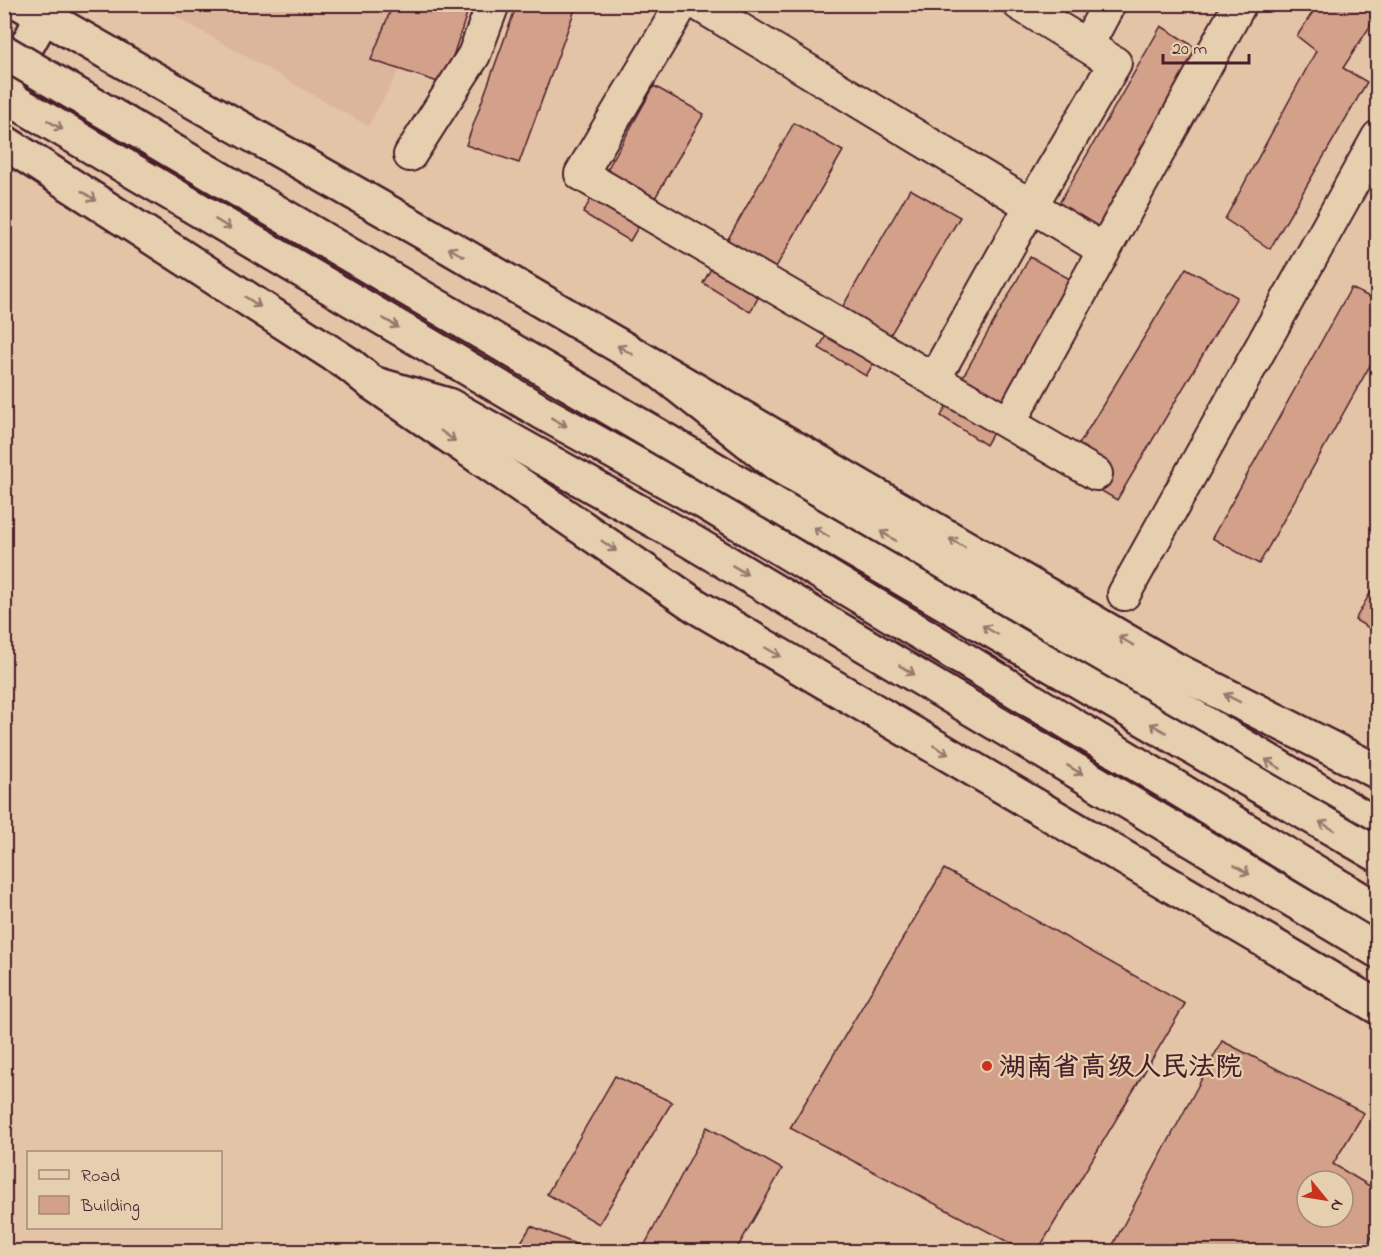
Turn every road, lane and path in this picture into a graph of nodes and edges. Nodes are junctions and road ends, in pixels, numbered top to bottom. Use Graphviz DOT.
graph roads {
  1 [pos="493,4"];
  2 [pos="682,4"];
  3 [pos="698,4"];
  4 [pos="1019,4"];
  5 [pos="1109,4"];
  6 [pos="1240,4"];
  7 [pos="38,8"];
  8 [pos="1087,45"];
  9 [pos="4,52"];
  10 [pos="4,87"];
  11 [pos="4,95"];
  12 [pos="1377,137"];
  13 [pos="4,142"];
  14 [pos="410,155"];
  15 [pos="1031,206"];
  16 [pos="1104,250"];
  17 [pos="657,369"];
  18 [pos="933,379"];
  19 [pos="372,383"];
  20 [pos="1009,423"];
  21 [pos="1096,474"];
  22 [pos="1124,594"];
  23 [pos="1377,772"];
  24 [pos="1377,826"];
  25 [pos="1377,855"];
  26 [pos="1377,910"];
  27 [pos="1377,951"];
  28 [pos="1377,1007"];
  1 -- 14 [label="street"];
  2 -- 18 [label="street"];
  3 -- 15 [label="street"];
  4 -- 8 [label="street"];
  5 -- 8 [label="street"];
  6 -- 16 [label="street"];
  7 -- 10 [label="main road"];
  17 -- 7 [label="main road, one-way"];
  8 -- 15 [label="street"];
  25 -- 9 [label="main road, one-way, bridge"];
  11 -- 26 [label="main road, one-way"];
  12 -- 22 [label="street"];
  13 -- 19 [label="main road, one-way"];
  15 -- 16 [label="street"];
  15 -- 18 [label="street"];
  16 -- 20 [label="street"];
  23 -- 17 [label="main road, one-way"];
  24 -- 17 [label="main road, one-way"];
  18 -- 20 [label="street"];
  19 -- 27 [label="main road, one-way"];
  19 -- 28 [label="main road, one-way"];
  20 -- 21 [label="street"];
}
